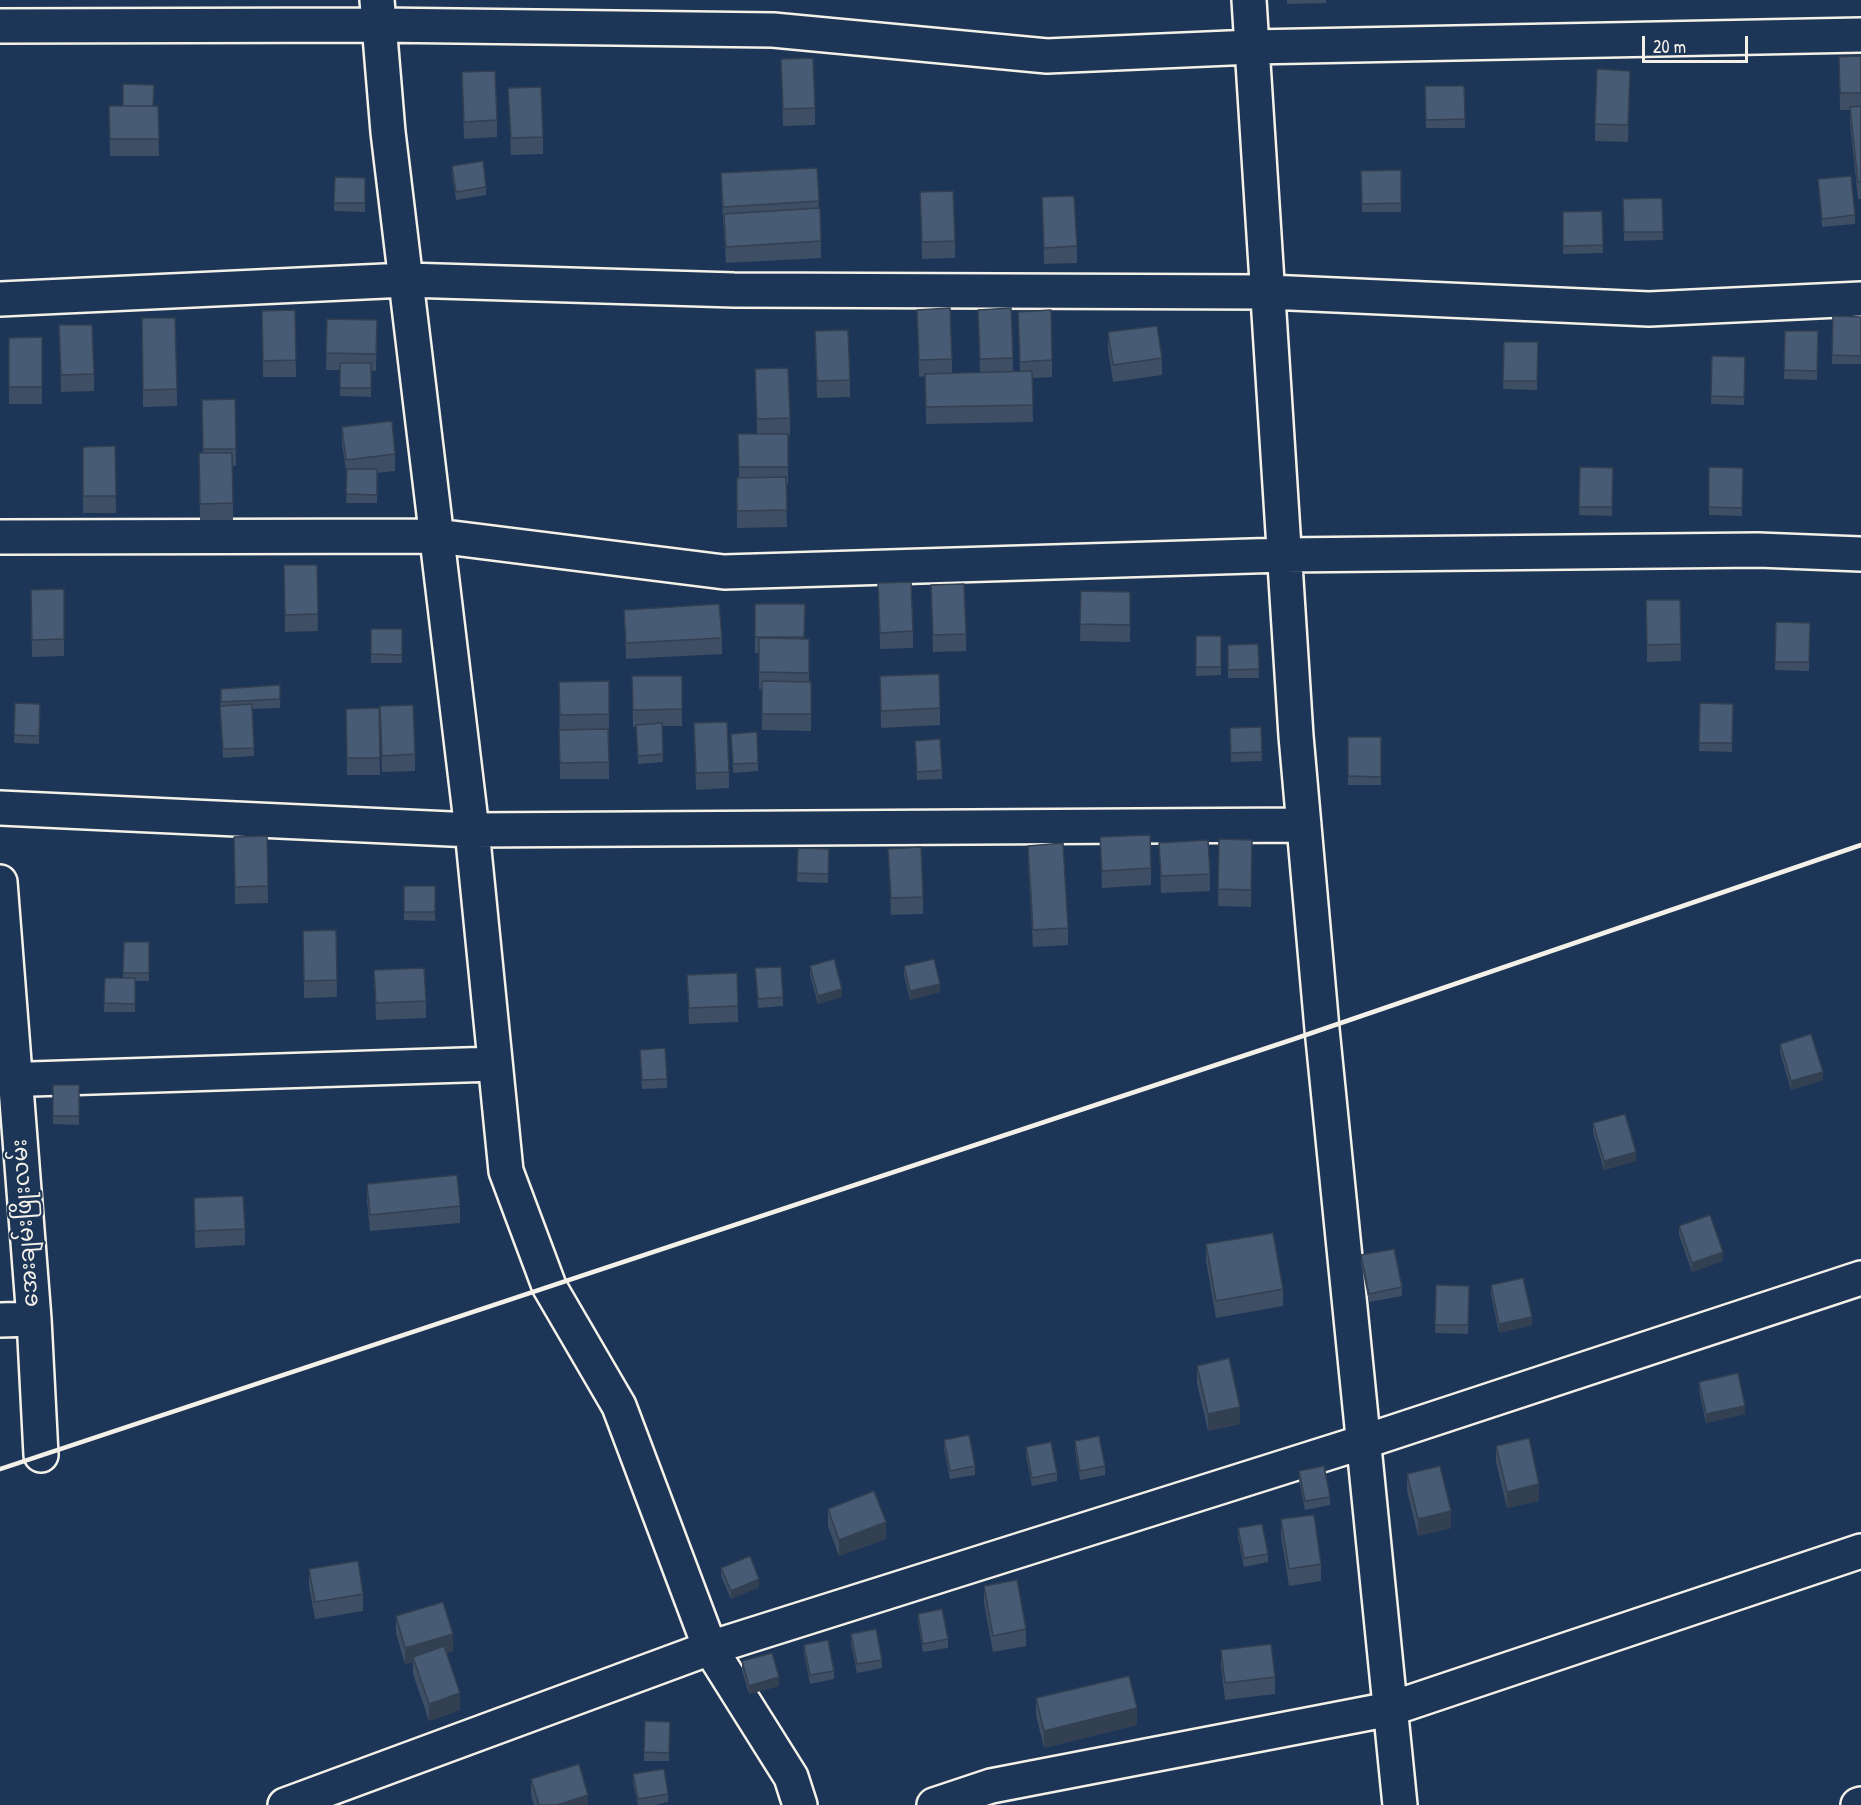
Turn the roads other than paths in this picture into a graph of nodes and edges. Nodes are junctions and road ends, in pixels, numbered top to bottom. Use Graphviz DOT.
graph roads {
  1 [pos="1249,0"];
  2 [pos="378,12"];
  3 [pos="0,26"];
  4 [pos="1861,34"];
  5 [pos="1252,47"];
  6 [pos="406,280"];
  7 [pos="1268,292"];
  8 [pos="0,299"];
  9 [pos="1861,299"];
  10 [pos="438,536"];
  11 [pos="0,537"];
  12 [pos="1861,554"];
  13 [pos="1284,555"];
  14 [pos="0,808"];
  15 [pos="1304,825"];
  16 [pos="472,830"];
  17 [pos="0,882"];
  18 [pos="495,1064"];
  19 [pos="8,1081"];
  20 [pos="1861,1278"];
  21 [pos="33,1319"];
  22 [pos="0,1320"];
  23 [pos="1363,1442"];
  24 [pos="40,1455"];
  25 [pos="1861,1551"];
  26 [pos="710,1648"];
  27 [pos="1390,1709"];
  28 [pos="285,1805"];
  29 [pos="800,1805"];
  30 [pos="934,1805"];
  31 [pos="1400,1805"];
  1 -- 5 [label="street"];
  2 -- 3 [label="street"];
  2 -- 5 [label="street"];
  2 -- 6 [label="street"];
  4 -- 5 [label="street"];
  5 -- 7 [label="street"];
  6 -- 7 [label="street"];
  6 -- 8 [label="street"];
  6 -- 10 [label="street"];
  7 -- 9 [label="street"];
  7 -- 13 [label="street"];
  10 -- 11 [label="street"];
  10 -- 13 [label="street"];
  10 -- 16 [label="street"];
  12 -- 13 [label="street"];
  13 -- 15 [label="street"];
  14 -- 16 [label="street"];
  15 -- 16 [label="street"];
  15 -- 23 [label="street"];
  16 -- 18 [label="street"];
  17 -- 19 [label="street, အေးချမ်းဖြိုးလမ်း"];
  18 -- 19 [label="street"];
  18 -- 26 [label="street"];
  19 -- 21 [label="street, အေးချမ်းဖြိုးလမ်း"];
  20 -- 23 [label="street"];
  21 -- 22 [label="street"];
  21 -- 24 [label="street, အေးချမ်းဖြိုးလမ်း"];
  23 -- 26 [label="street"];
  23 -- 27 [label="street"];
  25 -- 27 [label="street"];
  26 -- 28 [label="street"];
  26 -- 29 [label="street"];
  27 -- 30 [label="street"];
  27 -- 31 [label="street"];
}
